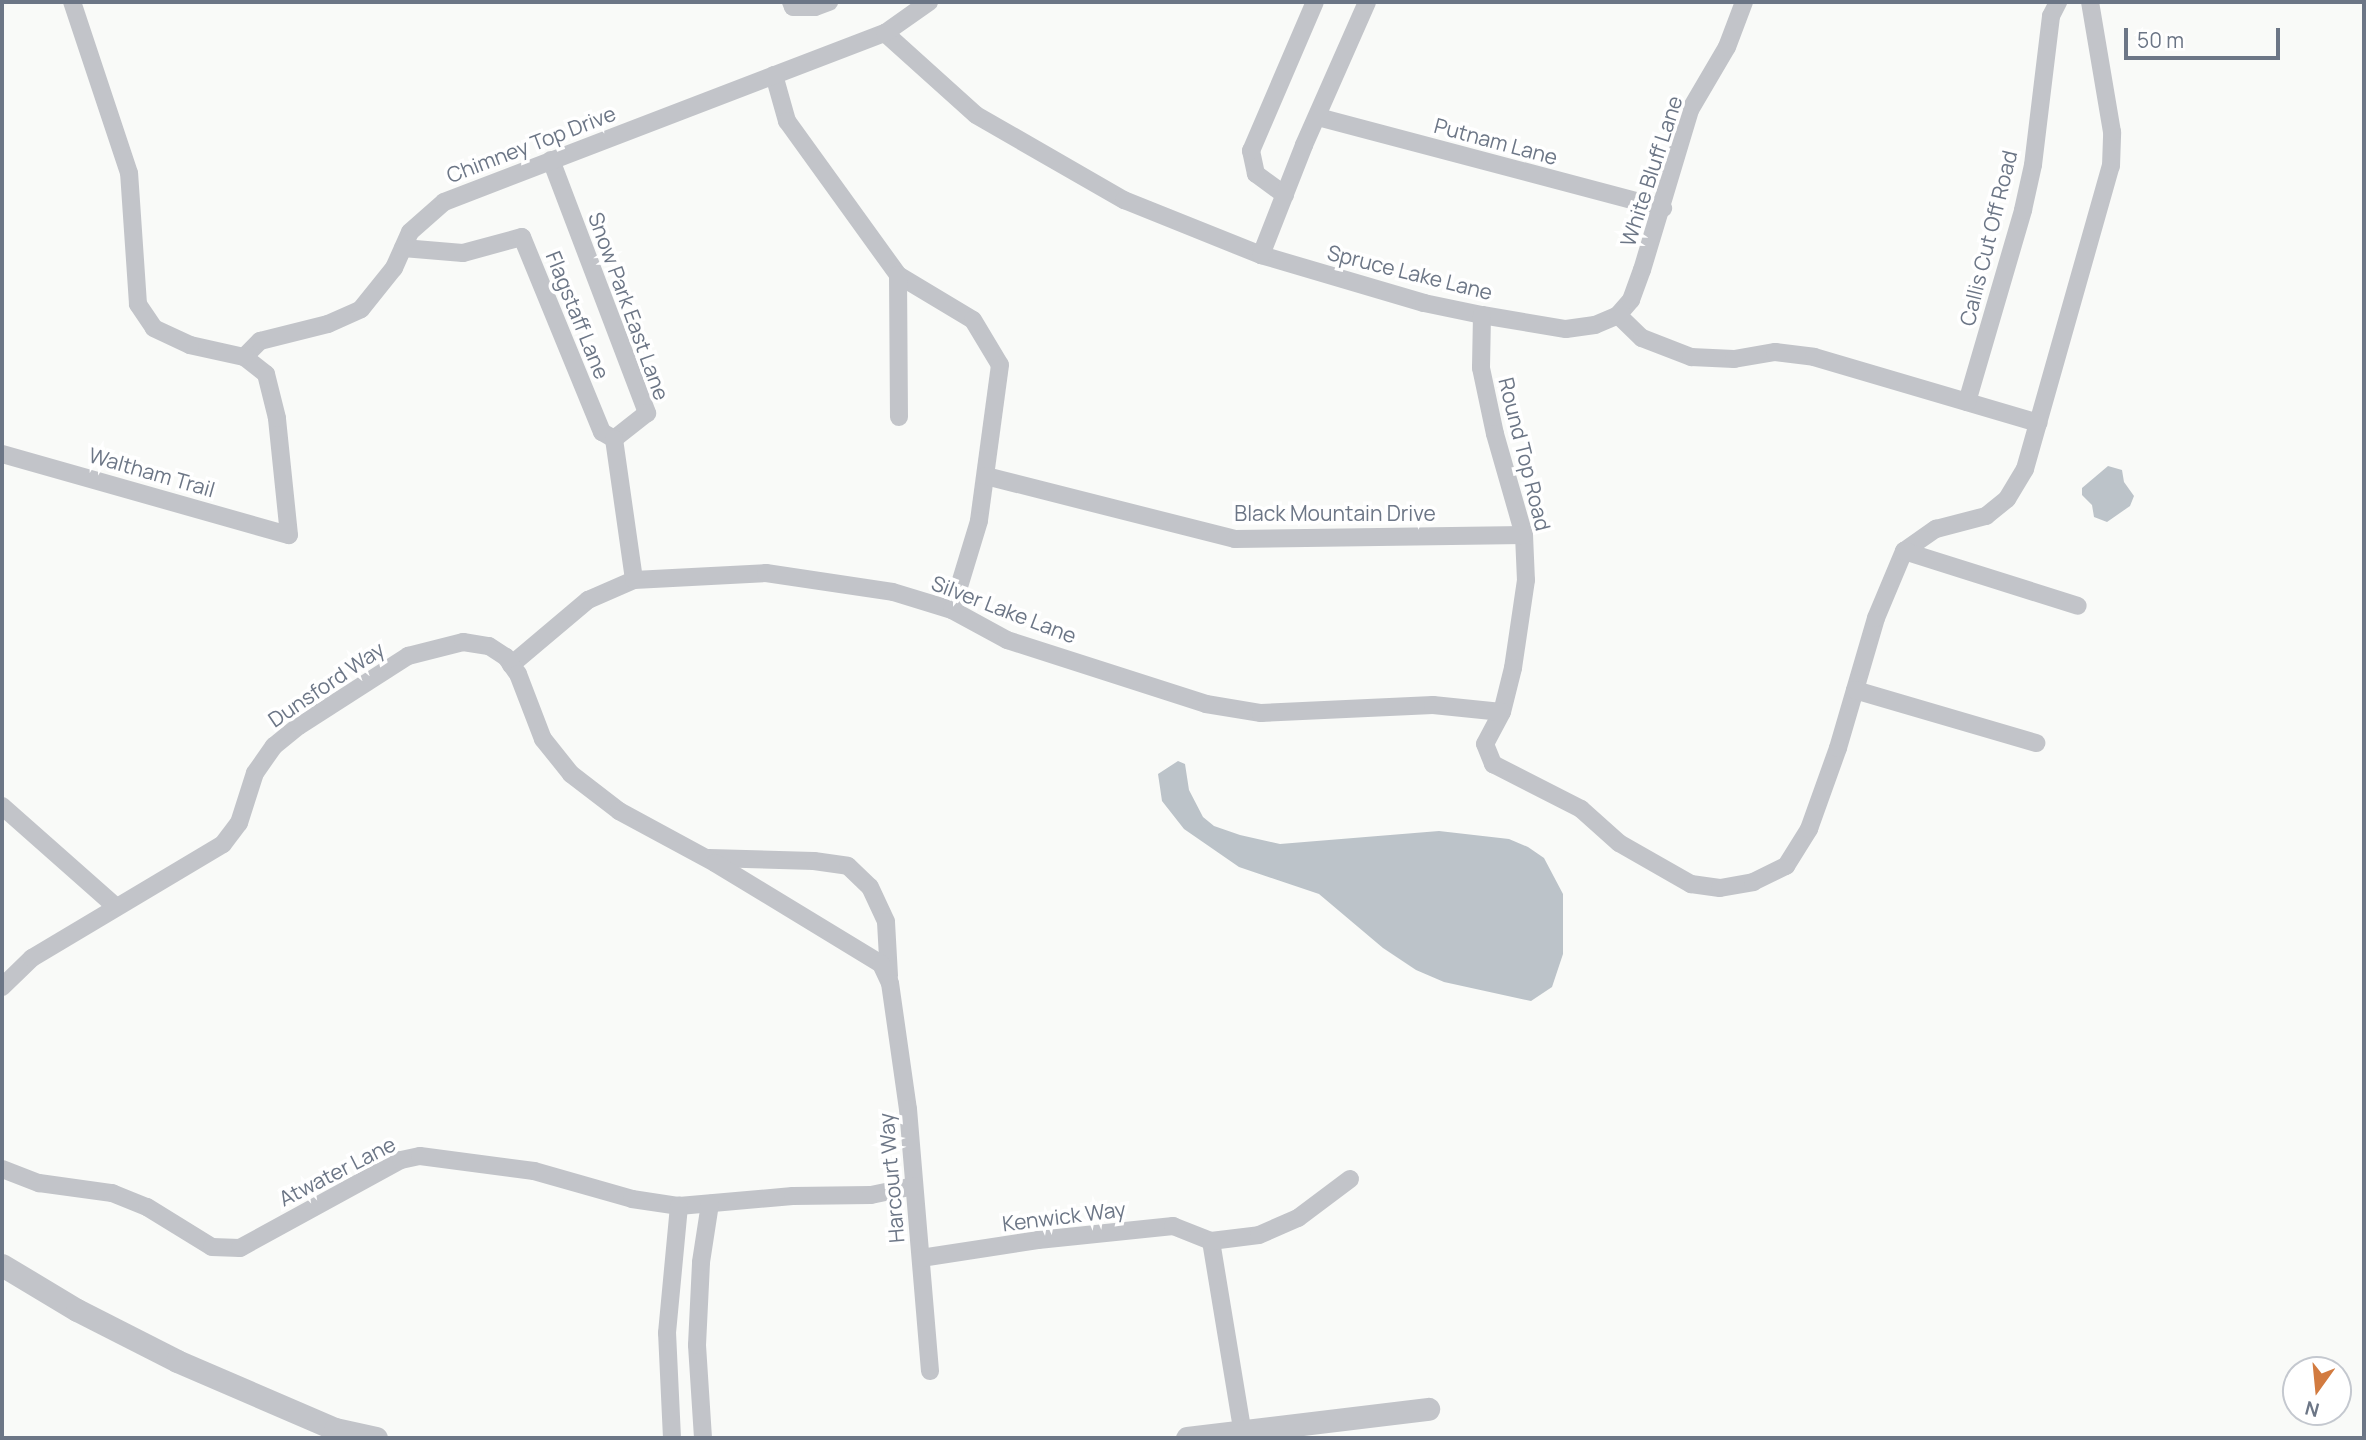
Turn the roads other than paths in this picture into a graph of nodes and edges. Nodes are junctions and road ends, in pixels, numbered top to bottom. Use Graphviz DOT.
graph roads {
  1 [pos="72,2"];
  2 [pos="791,2"];
  3 [pos="829,2"];
  4 [pos="929,2"];
  5 [pos="1315,2"];
  6 [pos="1744,2"];
  7 [pos="2058,2"];
  8 [pos="2090,2"];
  9 [pos="1361,4"];
  10 [pos="885,33"];
  11 [pos="774,75"];
  12 [pos="1318,117"];
  13 [pos="551,160"];
  14 [pos="1285,195"];
  15 [pos="1663,208"];
  16 [pos="403,248"];
  17 [pos="1261,255"];
  18 [pos="898,275"];
  19 [pos="1482,315"];
  20 [pos="1618,315"];
  21 [pos="244,358"];
  22 [pos="1967,402"];
  23 [pos="900,417"];
  24 [pos="2038,423"];
  25 [pos="614,439"];
  26 [pos="2,454"];
  27 [pos="986,475"];
  28 [pos="1524,536"];
  29 [pos="1905,551"];
  30 [pos="634,580"];
  31 [pos="2078,606"];
  32 [pos="952,610"];
  33 [pos="511,665"];
  34 [pos="1855,690"];
  35 [pos="530,708"];
  36 [pos="1502,712"];
  37 [pos="2036,743"];
  38 [pos="2,806"];
  39 [pos="704,858"];
  40 [pos="115,906"];
  41 [pos="890,983"];
  42 [pos="2,987"];
  43 [pos="2,1169"];
  44 [pos="1350,1179"];
  45 [pos="915,1186"];
  46 [pos="710,1204"];
  47 [pos="679,1206"];
  48 [pos="1211,1241"];
  49 [pos="920,1258"];
  50 [pos="2,1265"];
  51 [pos="669,1303"];
  52 [pos="699,1303"];
  53 [pos="698,1362"];
  54 [pos="668,1364"];
  55 [pos="930,1371"];
  56 [pos="1428,1409"];
  57 [pos="1242,1429"];
  58 [pos="376,1438"];
  59 [pos="672,1438"];
  60 [pos="703,1438"];
  61 [pos="1188,1438"];
  1 -- 21 [label="street"];
  2 -- 3 [label="street"];
  4 -- 10 [label="street, Chimney Top Drive"];
  5 -- 14 [label="street"];
  6 -- 15 [label="street, White Bluff Lane"];
  7 -- 22 [label="street, Callis Cut Off Road"];
  8 -- 24 [label="street"];
  9 -- 12 [label="street"];
  10 -- 11 [label="street, Chimney Top Drive"];
  10 -- 17 [label="street, Spruce Lake Lane"];
  11 -- 13 [label="street, Chimney Top Drive"];
  11 -- 18 [label="street"];
  12 -- 14 [label="street"];
  12 -- 15 [label="street, Putnam Lane"];
  13 -- 16 [label="street, Chimney Top Drive"];
  13 -- 25 [label="street, Snow Park East Lane"];
  14 -- 17 [label="street"];
  15 -- 20 [label="street, White Bluff Lane"];
  16 -- 21 [label="street, Chimney Top Drive"];
  16 -- 25 [label="street, Flagstaff Lane"];
  17 -- 19 [label="street, Spruce Lake Lane"];
  18 -- 23 [label="street"];
  18 -- 27 [label="street"];
  19 -- 20 [label="street, Spruce Lake Lane"];
  19 -- 28 [label="street, Round Top Road"];
  20 -- 22 [label="street"];
  21 -- 26 [label="street, Waltham Trail"];
  22 -- 24 [label="street"];
  24 -- 29 [label="street"];
  25 -- 30 [label="street"];
  27 -- 28 [label="street, Black Mountain Drive"];
  27 -- 32 [label="street"];
  28 -- 36 [label="street, Round Top Road"];
  29 -- 31 [label="street"];
  29 -- 34 [label="street"];
  30 -- 32 [label="street, Silver Lake Lane"];
  30 -- 33 [label="street, Silver Lake Lane"];
  32 -- 36 [label="street, Silver Lake Lane"];
  33 -- 35 [label="street, Dunsford Way"];
  33 -- 40 [label="street, Dunsford Way"];
  34 -- 36 [label="street, Round Top Road"];
  34 -- 37 [label="street"];
  35 -- 39 [label="street, Harcourt Way"];
  38 -- 40 [label="street"];
  39 -- 41 [label="street, Harcourt Way"];
  39 -- 41 [label="street, Harcourt Way"];
  40 -- 42 [label="street, Dunsford Way"];
  41 -- 45 [label="street, Harcourt Way"];
  43 -- 47 [label="street, Atwater Lane"];
  44 -- 48 [label="street, Kenwick Way"];
  45 -- 46 [label="street"];
  45 -- 49 [label="street, Harcourt Way"];
  46 -- 47 [label="street, Atwater Lane"];
  46 -- 52 [label="street"];
  47 -- 51 [label="street"];
  48 -- 49 [label="street, Kenwick Way"];
  48 -- 57 [label="street"];
  49 -- 55 [label="street, Harcourt Way"];
  50 -- 58 [label="street"];
  51 -- 52 [label="street"];
  51 -- 54 [label="street"];
  52 -- 53 [label="street"];
  53 -- 54 [label="street"];
  53 -- 60 [label="street"];
  54 -- 59 [label="street"];
  56 -- 57 [label="street"];
  57 -- 61 [label="street"];
}
